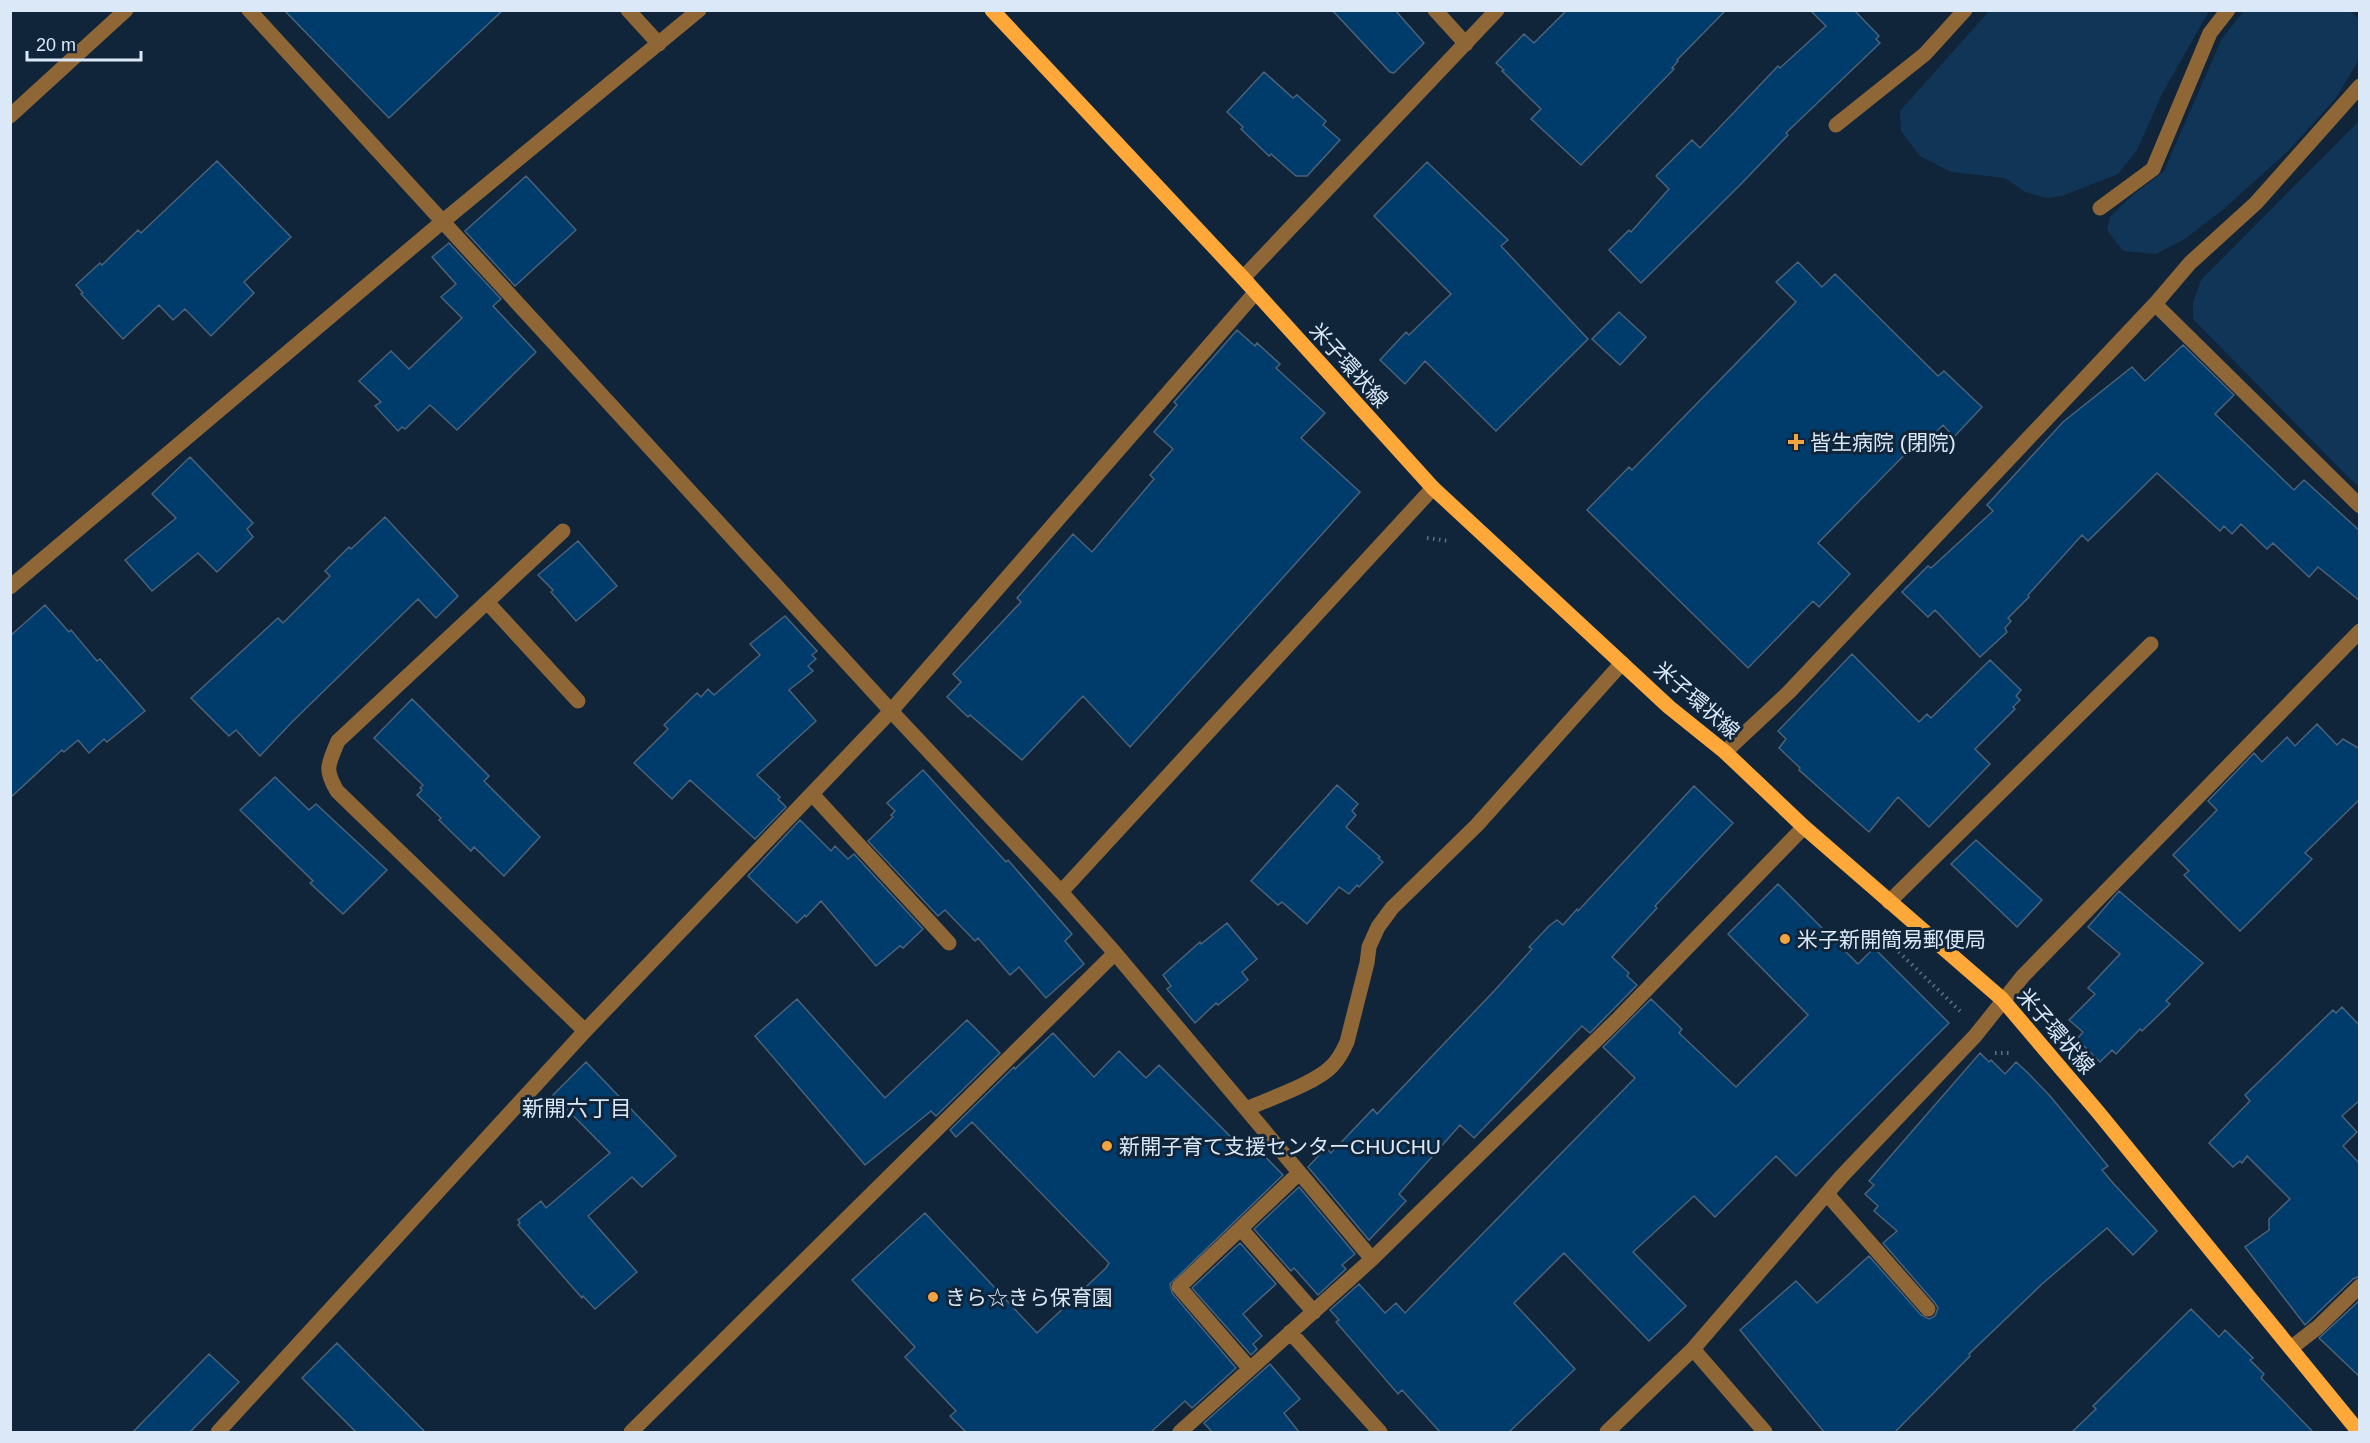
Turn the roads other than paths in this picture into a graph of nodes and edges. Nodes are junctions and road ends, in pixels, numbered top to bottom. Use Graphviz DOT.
graph roads {
  1 [pos="126,10"];
  2 [pos="249,10"];
  3 [pos="628,10"];
  4 [pos="699,10"];
  5 [pos="993,10"];
  6 [pos="1435,10"];
  7 [pos="1497,10"];
  8 [pos="1965,10"];
  9 [pos="2228,10"];
  10 [pos="659,44"];
  11 [pos="1466,44"];
  12 [pos="2360,86"];
  13 [pos="10,116"];
  14 [pos="1836,125"];
  15 [pos="2100,208"];
  16 [pos="442,222"];
  17 [pos="1243,278"];
  18 [pos="1254,293"];
  19 [pos="2155,304"];
  20 [pos="1433,488"];
  21 [pos="2360,506"];
  22 [pos="563,531"];
  23 [pos="10,587"];
  24 [pos="487,602"];
  25 [pos="2360,631"];
  26 [pos="2151,644"];
  27 [pos="1622,663"];
  28 [pos="578,700"];
  29 [pos="891,711"];
  30 [pos="1725,752"];
  31 [pos="812,794"];
  32 [pos="1804,827"];
  33 [pos="1061,892"];
  34 [pos="1889,902"];
  35 [pos="949,943"];
  36 [pos="1115,953"];
  37 [pos="2002,999"];
  38 [pos="585,1031"];
  39 [pos="1246,1110"];
  40 [pos="1299,1173"];
  41 [pos="1827,1194"];
  42 [pos="1241,1229"];
  43 [pos="1372,1259"];
  44 [pos="2360,1286"];
  45 [pos="1928,1309"];
  46 [pos="1314,1312"];
  47 [pos="1290,1332"];
  48 [pos="2291,1348"];
  49 [pos="1693,1349"];
  50 [pos="1250,1369"];
  51 [pos="218,1432"];
  52 [pos="631,1432"];
  53 [pos="1180,1432"];
  54 [pos="1380,1432"];
  55 [pos="1607,1432"];
  56 [pos="1765,1432"];
  57 [pos="2359,1432"];
  1 -- 13 [label="street"];
  2 -- 16 [label="street"];
  3 -- 10 [label="street"];
  4 -- 10 [label="street"];
  5 -- 17 [label="main road, 米子環状線"];
  6 -- 11 [label="street"];
  7 -- 11 [label="street"];
  8 -- 14 [label="street"];
  9 -- 15 [label="street"];
  10 -- 16 [label="street"];
  11 -- 17 [label="street"];
  12 -- 19 [label="street"];
  16 -- 23 [label="street"];
  16 -- 29 [label="street"];
  17 -- 18 [label="main road, 米子環状線"];
  18 -- 20 [label="main road, 米子環状線"];
  18 -- 29 [label="street"];
  19 -- 21 [label="street"];
  19 -- 30 [label="street"];
  20 -- 27 [label="main road, 米子環状線"];
  20 -- 33 [label="street"];
  22 -- 24 [label="street"];
  24 -- 28 [label="street"];
  24 -- 38 [label="street"];
  25 -- 37 [label="street"];
  26 -- 34 [label="street"];
  27 -- 30 [label="main road, 米子環状線"];
  27 -- 39 [label="street"];
  29 -- 31 [label="street"];
  29 -- 33 [label="street"];
  30 -- 32 [label="main road, 米子環状線"];
  31 -- 35 [label="street"];
  31 -- 38 [label="street"];
  32 -- 34 [label="main road, 米子環状線"];
  32 -- 43 [label="street"];
  33 -- 36 [label="street"];
  34 -- 37 [label="main road, 米子環状線"];
  36 -- 39 [label="street"];
  36 -- 52 [label="street"];
  37 -- 41 [label="street"];
  37 -- 48 [label="main road, 米子環状線"];
  38 -- 51 [label="street"];
  39 -- 40 [label="street"];
  40 -- 42 [label="street"];
  40 -- 43 [label="street"];
  41 -- 45 [label="street"];
  41 -- 49 [label="street"];
  42 -- 46 [label="street"];
  42 -- 50 [label="street"];
  43 -- 46 [label="street"];
  44 -- 48 [label="street"];
  46 -- 47 [label="street"];
  47 -- 50 [label="street"];
  47 -- 54 [label="street"];
  48 -- 57 [label="main road, 米子環状線"];
  49 -- 55 [label="street"];
  49 -- 56 [label="street"];
  50 -- 53 [label="street"];
}
